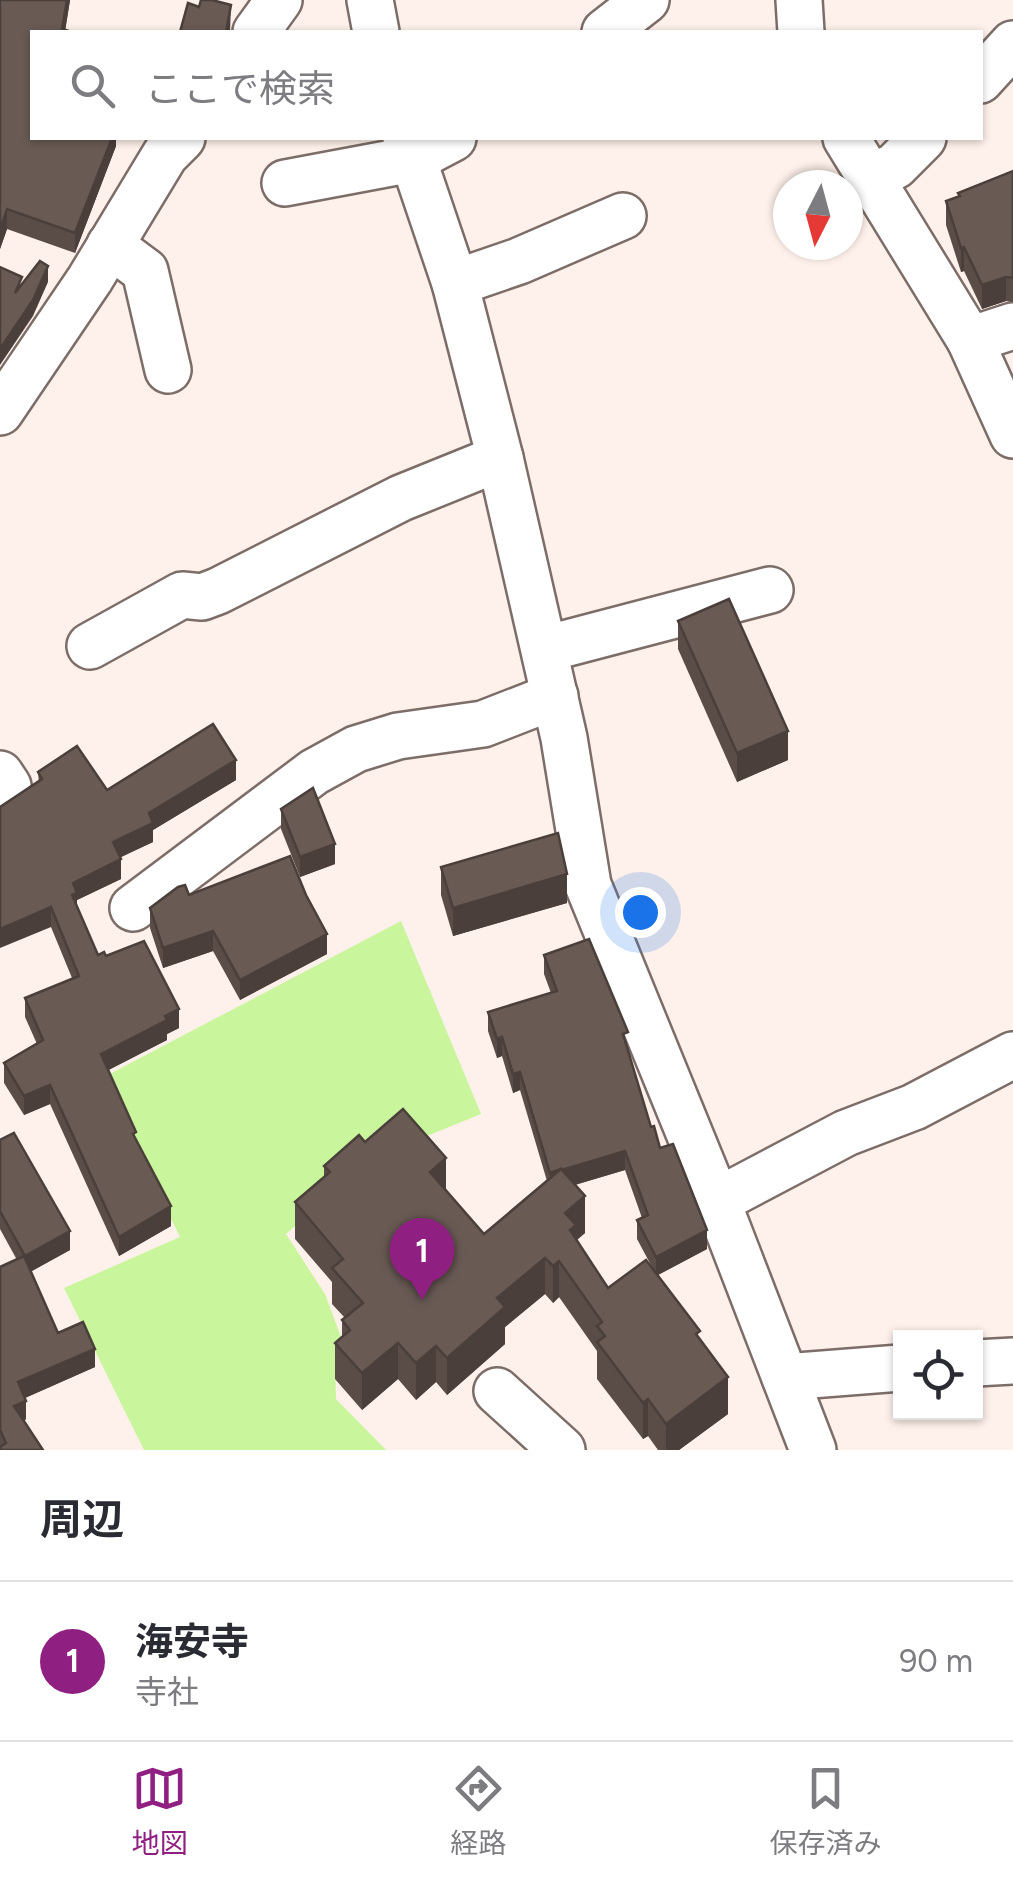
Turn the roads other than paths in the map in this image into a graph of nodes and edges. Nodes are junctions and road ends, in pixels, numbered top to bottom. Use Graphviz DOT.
graph roads {
  1 [pos="370,0"];
  2 [pos="646,0"];
  3 [pos="799,0"];
  4 [pos="376,30"];
  5 [pos="608,30"];
  6 [pos="801,30"];
  7 [pos="1013,44"];
  8 [pos="983,77"];
  9 [pos="180,140"];
  10 [pos="444,140"];
  11 [pos="847,140"];
  12 [pos="922,140"];
  13 [pos="410,148"];
  14 [pos="872,177"];
  15 [pos="285,183"];
  16 [pos="622,216"];
  17 [pos="110,246"];
  18 [pos="456,283"];
  19 [pos="1013,326"];
  20 [pos="970,340"];
  21 [pos="168,370"];
  22 [pos="0,412"];
  23 [pos="1013,436"];
  24 [pos="500,458"];
  25 [pos="770,590"];
  26 [pos="90,646"];
  27 [pos="545,649"];
  28 [pos="556,696"];
  29 [pos="133,908"];
  30 [pos="1013,1055"];
  31 [pos="717,1201"];
  32 [pos="1013,1361"];
  33 [pos="983,1363"];
  34 [pos="893,1368"];
  35 [pos="785,1376"];
  36 [pos="497,1392"];
  37 [pos="807,1448"];
  38 [pos="562,1450"];
  1 -- 4 [label="street"];
  2 -- 5 [label="street"];
  3 -- 6 [label="street"];
  7 -- 8 [label="street"];
  9 -- 17 [label="street"];
  10 -- 13 [label="street"];
  11 -- 14 [label="street"];
  12 -- 14 [label="street"];
  13 -- 15 [label="street"];
  13 -- 18 [label="street"];
  14 -- 20 [label="street"];
  16 -- 18 [label="street"];
  17 -- 21 [label="street"];
  17 -- 22 [label="street"];
  18 -- 24 [label="street"];
  19 -- 20 [label="street"];
  20 -- 23 [label="street"];
  24 -- 26 [label="street"];
  24 -- 27 [label="street"];
  25 -- 27 [label="street"];
  27 -- 28 [label="street"];
  28 -- 29 [label="street"];
  28 -- 31 [label="street"];
  30 -- 31 [label="street"];
  31 -- 35 [label="street"];
  32 -- 33 [label="street"];
  34 -- 35 [label="street"];
  35 -- 37 [label="street"];
  36 -- 38 [label="street"];
}
